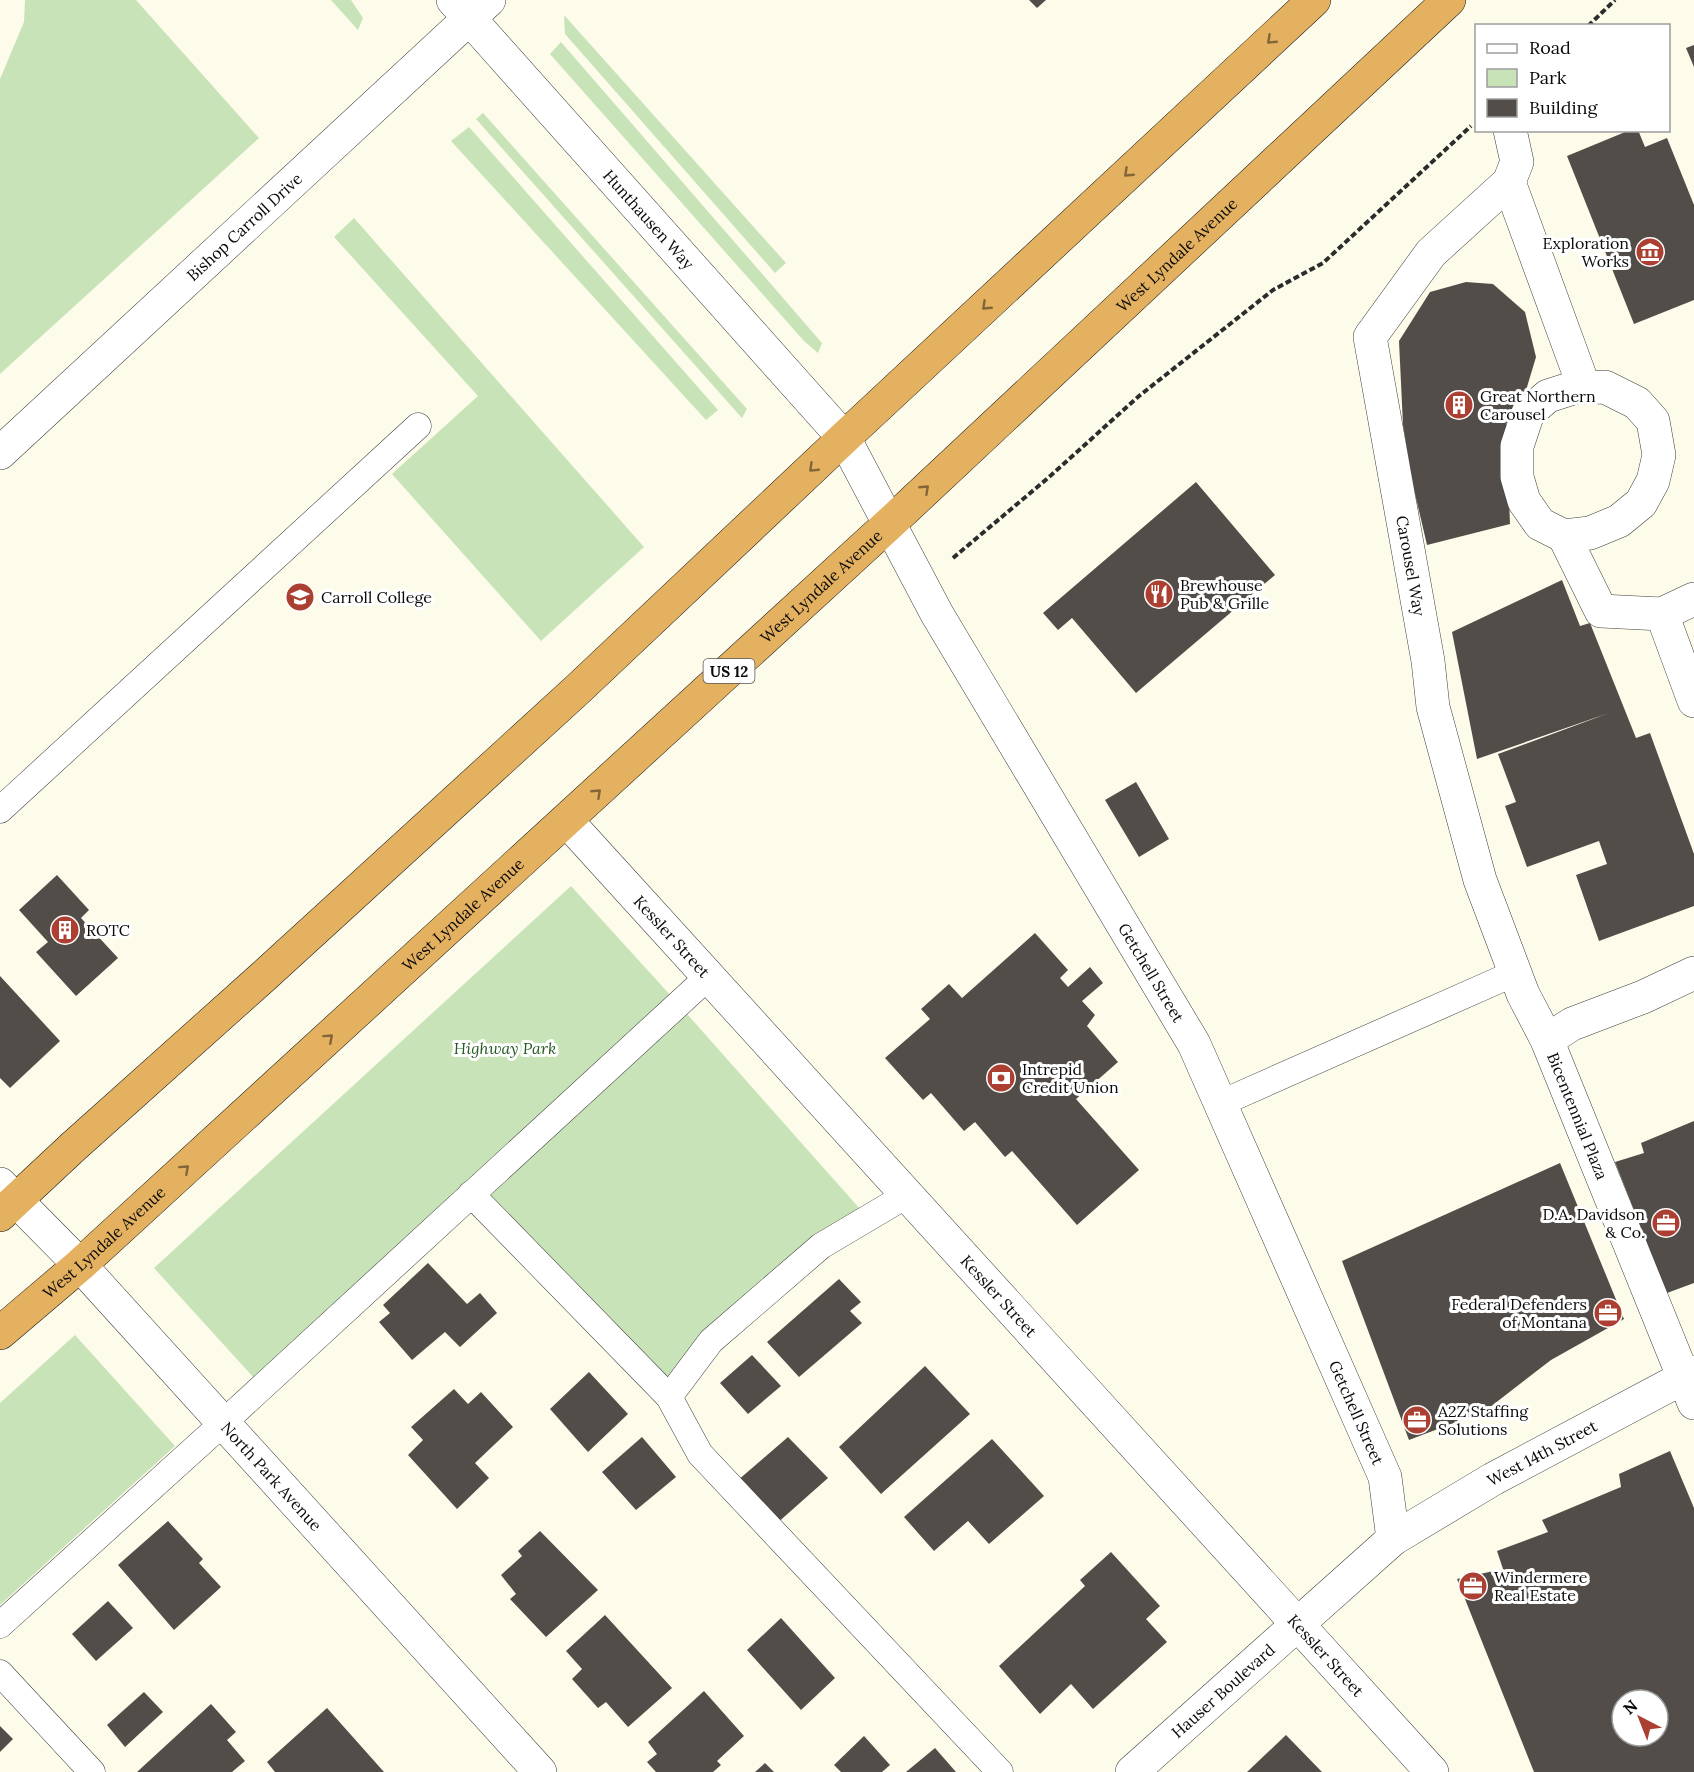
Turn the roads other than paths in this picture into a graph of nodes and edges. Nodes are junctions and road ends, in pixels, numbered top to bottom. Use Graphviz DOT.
graph roads {
  1 [pos="1314,0"];
  2 [pos="1449,0"];
  3 [pos="470,6"];
  4 [pos="1510,132"];
  5 [pos="1509,182"];
  6 [pos="1584,387"];
  7 [pos="418,426"];
  8 [pos="844,438"];
  9 [pos="0,453"];
  10 [pos="888,525"];
  11 [pos="1564,536"];
  12 [pos="1694,599"];
  13 [pos="1662,614"];
  14 [pos="1694,701"];
  15 [pos="0,810"];
  16 [pos="567,820"];
  17 [pos="1515,973"];
  18 [pos="1694,973"];
  19 [pos="709,976"];
  20 [pos="1547,1040"];
  21 [pos="1221,1103"];
  22 [pos="471,1194"];
  23 [pos="908,1195"];
  24 [pos="5,1200"];
  25 [pos="80,1265"];
  26 [pos="0,1333"];
  27 [pos="1691,1384"];
  28 [pos="669,1397"];
  29 [pos="224,1424"];
  30 [pos="1393,1539"];
  31 [pos="1296,1624"];
  32 [pos="0,1625"];
  33 [pos="0,1673"];
  34 [pos="92,1772"];
  35 [pos="540,1772"];
  36 [pos="1000,1772"];
  37 [pos="1132,1772"];
  38 [pos="1432,1772"];
  1 -- 8 [label="highway, one-way"];
  10 -- 2 [label="highway, West Lyndale Avenue / US 12, one-way"];
  3 -- 8 [label="street, Hunthausen Way"];
  3 -- 9 [label="street, Bishop Carroll Drive"];
  4 -- 5 [label="street"];
  5 -- 6 [label="street"];
  5 -- 17 [label="street, Carousel Way"];
  6 -- 11 [label="street"];
  6 -- 11 [label="street"];
  7 -- 15 [label="lane"];
  8 -- 10 [label="street, Getchell Street"];
  8 -- 24 [label="highway, one-way"];
  16 -- 10 [label="highway, West Lyndale Avenue / US 12, one-way"];
  10 -- 21 [label="street, Getchell Street"];
  11 -- 13 [label="street"];
  12 -- 13 [label="street"];
  13 -- 14 [label="street"];
  16 -- 19 [label="street, Kessler Street"];
  25 -- 16 [label="highway, West Lyndale Avenue / US 12, one-way"];
  17 -- 20 [label="street, Carousel Way"];
  17 -- 21 [label="lane"];
  18 -- 20 [label="street, Bicentennial Plaza"];
  19 -- 22 [label="lane"];
  19 -- 23 [label="street, Kessler Street"];
  20 -- 27 [label="street, Bicentennial Plaza"];
  21 -- 30 [label="street, Getchell Street"];
  22 -- 28 [label="lane"];
  22 -- 29 [label="lane"];
  23 -- 28 [label="lane"];
  23 -- 31 [label="street, Kessler Street"];
  24 -- 25 [label="street, North Park Avenue"];
  25 -- 26 [label="highway, West Lyndale Avenue / US 12"];
  25 -- 29 [label="street, North Park Avenue"];
  27 -- 30 [label="street, West 14th Street"];
  28 -- 36 [label="lane"];
  29 -- 32 [label="lane"];
  29 -- 35 [label="street, North Park Avenue"];
  30 -- 31 [label="street, Hauser Boulevard"];
  31 -- 37 [label="street, Hauser Boulevard"];
  31 -- 38 [label="street, Kessler Street"];
  33 -- 34 [label="lane"];
}
